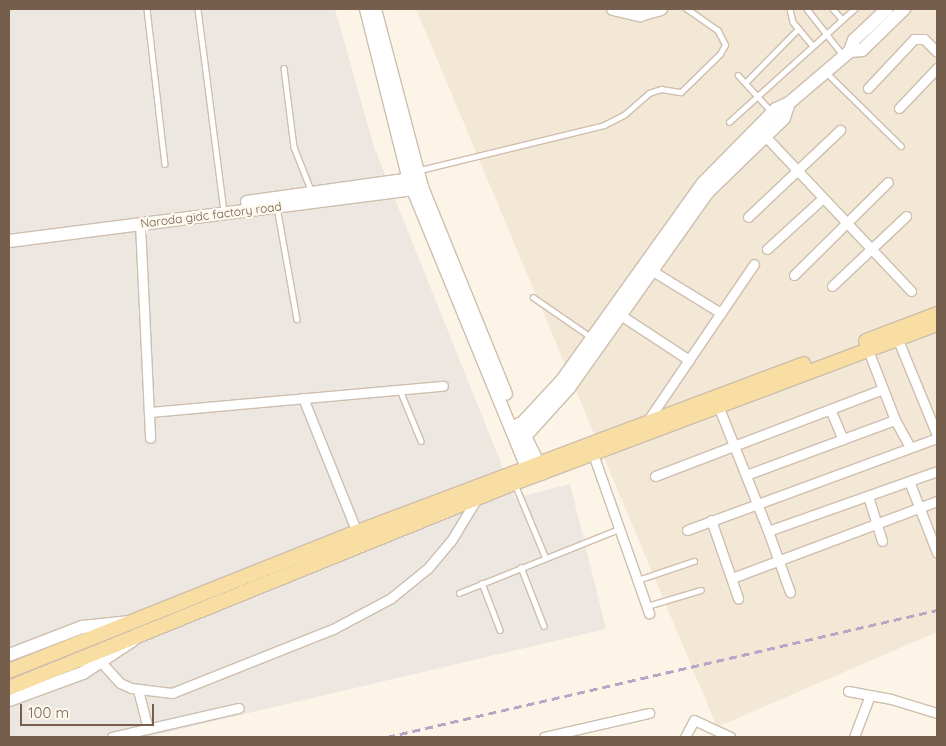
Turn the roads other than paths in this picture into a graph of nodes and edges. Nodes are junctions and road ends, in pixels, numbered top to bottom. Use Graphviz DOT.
graph roads {
  1 [pos="147,9"];
  2 [pos="198,9"];
  3 [pos="375,9"];
  4 [pos="613,9"];
  5 [pos="661,9"];
  6 [pos="686,9"];
  7 [pos="790,9"];
  8 [pos="807,9"];
  9 [pos="833,9"];
  10 [pos="854,9"];
  11 [pos="887,9"];
  12 [pos="904,9"];
  13 [pos="842,19"];
  14 [pos="798,29"];
  15 [pos="827,31"];
  16 [pos="812,45"];
  17 [pos="937,52"];
  18 [pos="847,54"];
  19 [pos="284,68"];
  20 [pos="937,68"];
  21 [pos="826,72"];
  22 [pos="738,75"];
  23 [pos="746,83"];
  24 [pos="868,88"];
  25 [pos="757,96"];
  26 [pos="789,103"];
  27 [pos="899,108"];
  28 [pos="772,112"];
  29 [pos="729,122"];
  30 [pos="840,130"];
  31 [pos="765,136"];
  32 [pos="901,146"];
  33 [pos="165,164"];
  34 [pos="796,172"];
  35 [pos="416,181"];
  36 [pos="888,182"];
  37 [pos="312,194"];
  38 [pos="822,199"];
  39 [pos="223,205"];
  40 [pos="277,207"];
  41 [pos="906,216"];
  42 [pos="748,217"];
  43 [pos="140,224"];
  44 [pos="845,224"];
  45 [pos="9,233"];
  46 [pos="9,241"];
  47 [pos="767,249"];
  48 [pos="870,250"];
  49 [pos="754,264"];
  50 [pos="651,270"];
  51 [pos="794,274"];
  52 [pos="832,286"];
  53 [pos="911,291"];
  54 [pos="533,297"];
  55 [pos="721,313"];
  56 [pos="620,314"];
  57 [pos="937,314"];
  58 [pos="297,319"];
  59 [pos="937,324"];
  60 [pos="592,337"];
  61 [pos="898,340"];
  62 [pos="868,350"];
  63 [pos="689,360"];
  64 [pos="443,386"];
  65 [pos="883,389"];
  66 [pos="400,390"];
  67 [pos="303,398"];
  68 [pos="719,408"];
  69 [pos="830,409"];
  70 [pos="149,412"];
  71 [pos="895,420"];
  72 [pos="646,422"];
  73 [pos="519,436"];
  74 [pos="937,436"];
  75 [pos="150,438"];
  76 [pos="843,439"];
  77 [pos="421,441"];
  78 [pos="734,446"];
  79 [pos="910,447"];
  80 [pos="593,454"];
  81 [pos="535,471"];
  82 [pos="937,471"];
  83 [pos="746,475"];
  84 [pos="655,476"];
  85 [pos="513,479"];
  86 [pos="909,481"];
  87 [pos="868,496"];
  88 [pos="477,498"];
  89 [pos="937,501"];
  90 [pos="757,503"];
  91 [pos="918,508"];
  92 [pos="711,520"];
  93 [pos="876,523"];
  94 [pos="619,529"];
  95 [pos="687,530"];
  96 [pos="768,531"];
  97 [pos="357,532"];
  98 [pos="882,541"];
  99 [pos="937,553"];
  100 [pos="545,556"];
  101 [pos="694,561"];
  102 [pos="779,561"];
  103 [pos="520,567"];
  104 [pos="732,578"];
  105 [pos="638,580"];
  106 [pos="482,583"];
  107 [pos="701,590"];
  108 [pos="790,592"];
  109 [pos="459,593"];
  110 [pos="738,598"];
  111 [pos="648,609"];
  112 [pos="134,622"];
  113 [pos="544,626"];
  114 [pos="500,630"];
  115 [pos="9,655"];
  116 [pos="96,659"];
  117 [pos="9,671"];
  118 [pos="9,688"];
  119 [pos="138,690"];
  120 [pos="848,691"];
  121 [pos="870,695"];
  122 [pos="9,700"];
  123 [pos="240,708"];
  124 [pos="649,713"];
  125 [pos="937,713"];
  126 [pos="148,729"];
  127 [pos="112,737"];
  128 [pos="544,737"];
  129 [pos="685,737"];
  130 [pos="730,737"];
  131 [pos="854,737"];
  1 -- 33 [label="lane"];
  2 -- 39 [label="lane"];
  3 -- 35 [label="street"];
  4 -- 5 [label="street"];
  6 -- 35 [label="lane"];
  7 -- 14 [label="lane"];
  8 -- 15 [label="lane"];
  9 -- 13 [label="lane"];
  10 -- 13 [label="lane"];
  11 -- 18 [label="street"];
  12 -- 18 [label="street"];
  13 -- 15 [label="lane"];
  14 -- 16 [label="lane"];
  14 -- 23 [label="lane"];
  15 -- 16 [label="lane"];
  15 -- 18 [label="lane"];
  16 -- 25 [label="lane"];
  17 -- 24 [label="street"];
  18 -- 21 [label="street"];
  19 -- 37 [label="lane"];
  20 -- 27 [label="street"];
  21 -- 26 [label="street"];
  21 -- 32 [label="lane"];
  22 -- 23 [label="lane"];
  23 -- 25 [label="lane"];
  25 -- 28 [label="lane"];
  25 -- 29 [label="lane"];
  26 -- 28 [label="street"];
  26 -- 31 [label="street"];
  28 -- 60 [label="street"];
  30 -- 34 [label="street"];
  31 -- 34 [label="street"];
  31 -- 50 [label="street"];
  34 -- 38 [label="street"];
  34 -- 42 [label="street"];
  35 -- 37 [label="street, Naroda gidc factory road"];
  35 -- 40 [label="street, Naroda gidc factory road"];
  35 -- 73 [label="street"];
  36 -- 44 [label="street"];
  37 -- 39 [label="street, Naroda gidc factory road"];
  38 -- 44 [label="street"];
  38 -- 47 [label="street"];
  39 -- 45 [label="street, Naroda gidc factory road"];
  40 -- 43 [label="street, Naroda gidc factory road"];
  40 -- 58 [label="lane"];
  41 -- 48 [label="street"];
  43 -- 46 [label="street, Naroda gidc factory road"];
  43 -- 70 [label="street"];
  44 -- 48 [label="street"];
  44 -- 51 [label="street"];
  48 -- 52 [label="street"];
  48 -- 53 [label="street"];
  49 -- 55 [label="street"];
  50 -- 55 [label="street"];
  50 -- 56 [label="street"];
  54 -- 60 [label="lane"];
  55 -- 63 [label="street"];
  56 -- 63 [label="street"];
  56 -- 73 [label="street"];
  57 -- 72 [label="main road"];
  59 -- 61 [label="main road"];
  60 -- 73 [label="street"];
  61 -- 62 [label="main road"];
  61 -- 74 [label="street"];
  62 -- 65 [label="street"];
  62 -- 68 [label="main road"];
  63 -- 72 [label="street"];
  64 -- 66 [label="street"];
  65 -- 69 [label="street"];
  65 -- 71 [label="street"];
  66 -- 67 [label="street"];
  66 -- 77 [label="lane"];
  67 -- 70 [label="street"];
  67 -- 97 [label="street"];
  68 -- 78 [label="street"];
  68 -- 80 [label="main road"];
  69 -- 76 [label="street"];
  69 -- 78 [label="street"];
  70 -- 75 [label="street"];
  71 -- 76 [label="street"];
  71 -- 79 [label="street"];
  72 -- 81 [label="main road"];
  73 -- 81 [label="street"];
  74 -- 79 [label="street"];
  76 -- 83 [label="street"];
  78 -- 83 [label="street"];
  78 -- 84 [label="street"];
  79 -- 90 [label="street"];
  80 -- 81 [label="main road"];
  80 -- 94 [label="street"];
  81 -- 85 [label="main road"];
  82 -- 86 [label="street"];
  83 -- 90 [label="street"];
  85 -- 88 [label="main road"];
  85 -- 97 [label="main road"];
  85 -- 100 [label="lane"];
  86 -- 87 [label="street"];
  86 -- 91 [label="street"];
  87 -- 93 [label="street"];
  87 -- 96 [label="street"];
  88 -- 116 [label="main road"];
  88 -- 119 [label="street"];
  89 -- 91 [label="street"];
  90 -- 92 [label="street"];
  90 -- 96 [label="street"];
  91 -- 93 [label="street"];
  91 -- 99 [label="street"];
  92 -- 95 [label="street"];
  92 -- 104 [label="street"];
  93 -- 98 [label="street"];
  93 -- 102 [label="street"];
  94 -- 100 [label="lane"];
  94 -- 105 [label="street"];
  96 -- 102 [label="street"];
  97 -- 112 [label="main road"];
  100 -- 103 [label="lane"];
  101 -- 105 [label="lane"];
  102 -- 104 [label="street"];
  102 -- 108 [label="street"];
  103 -- 106 [label="lane"];
  103 -- 113 [label="lane"];
  104 -- 110 [label="street"];
  105 -- 111 [label="street"];
  106 -- 109 [label="lane"];
  106 -- 114 [label="lane"];
  107 -- 111 [label="lane"];
  112 -- 115 [label="street"];
  112 -- 117 [label="main road"];
  116 -- 118 [label="main road"];
  116 -- 119 [label="street"];
  116 -- 122 [label="street"];
  119 -- 126 [label="street"];
  120 -- 121 [label="street"];
  121 -- 125 [label="street"];
  121 -- 131 [label="street"];
  123 -- 126 [label="street"];
  124 -- 128 [label="street"];
  126 -- 127 [label="street"];
  129 -- 130 [label="street"];
}
